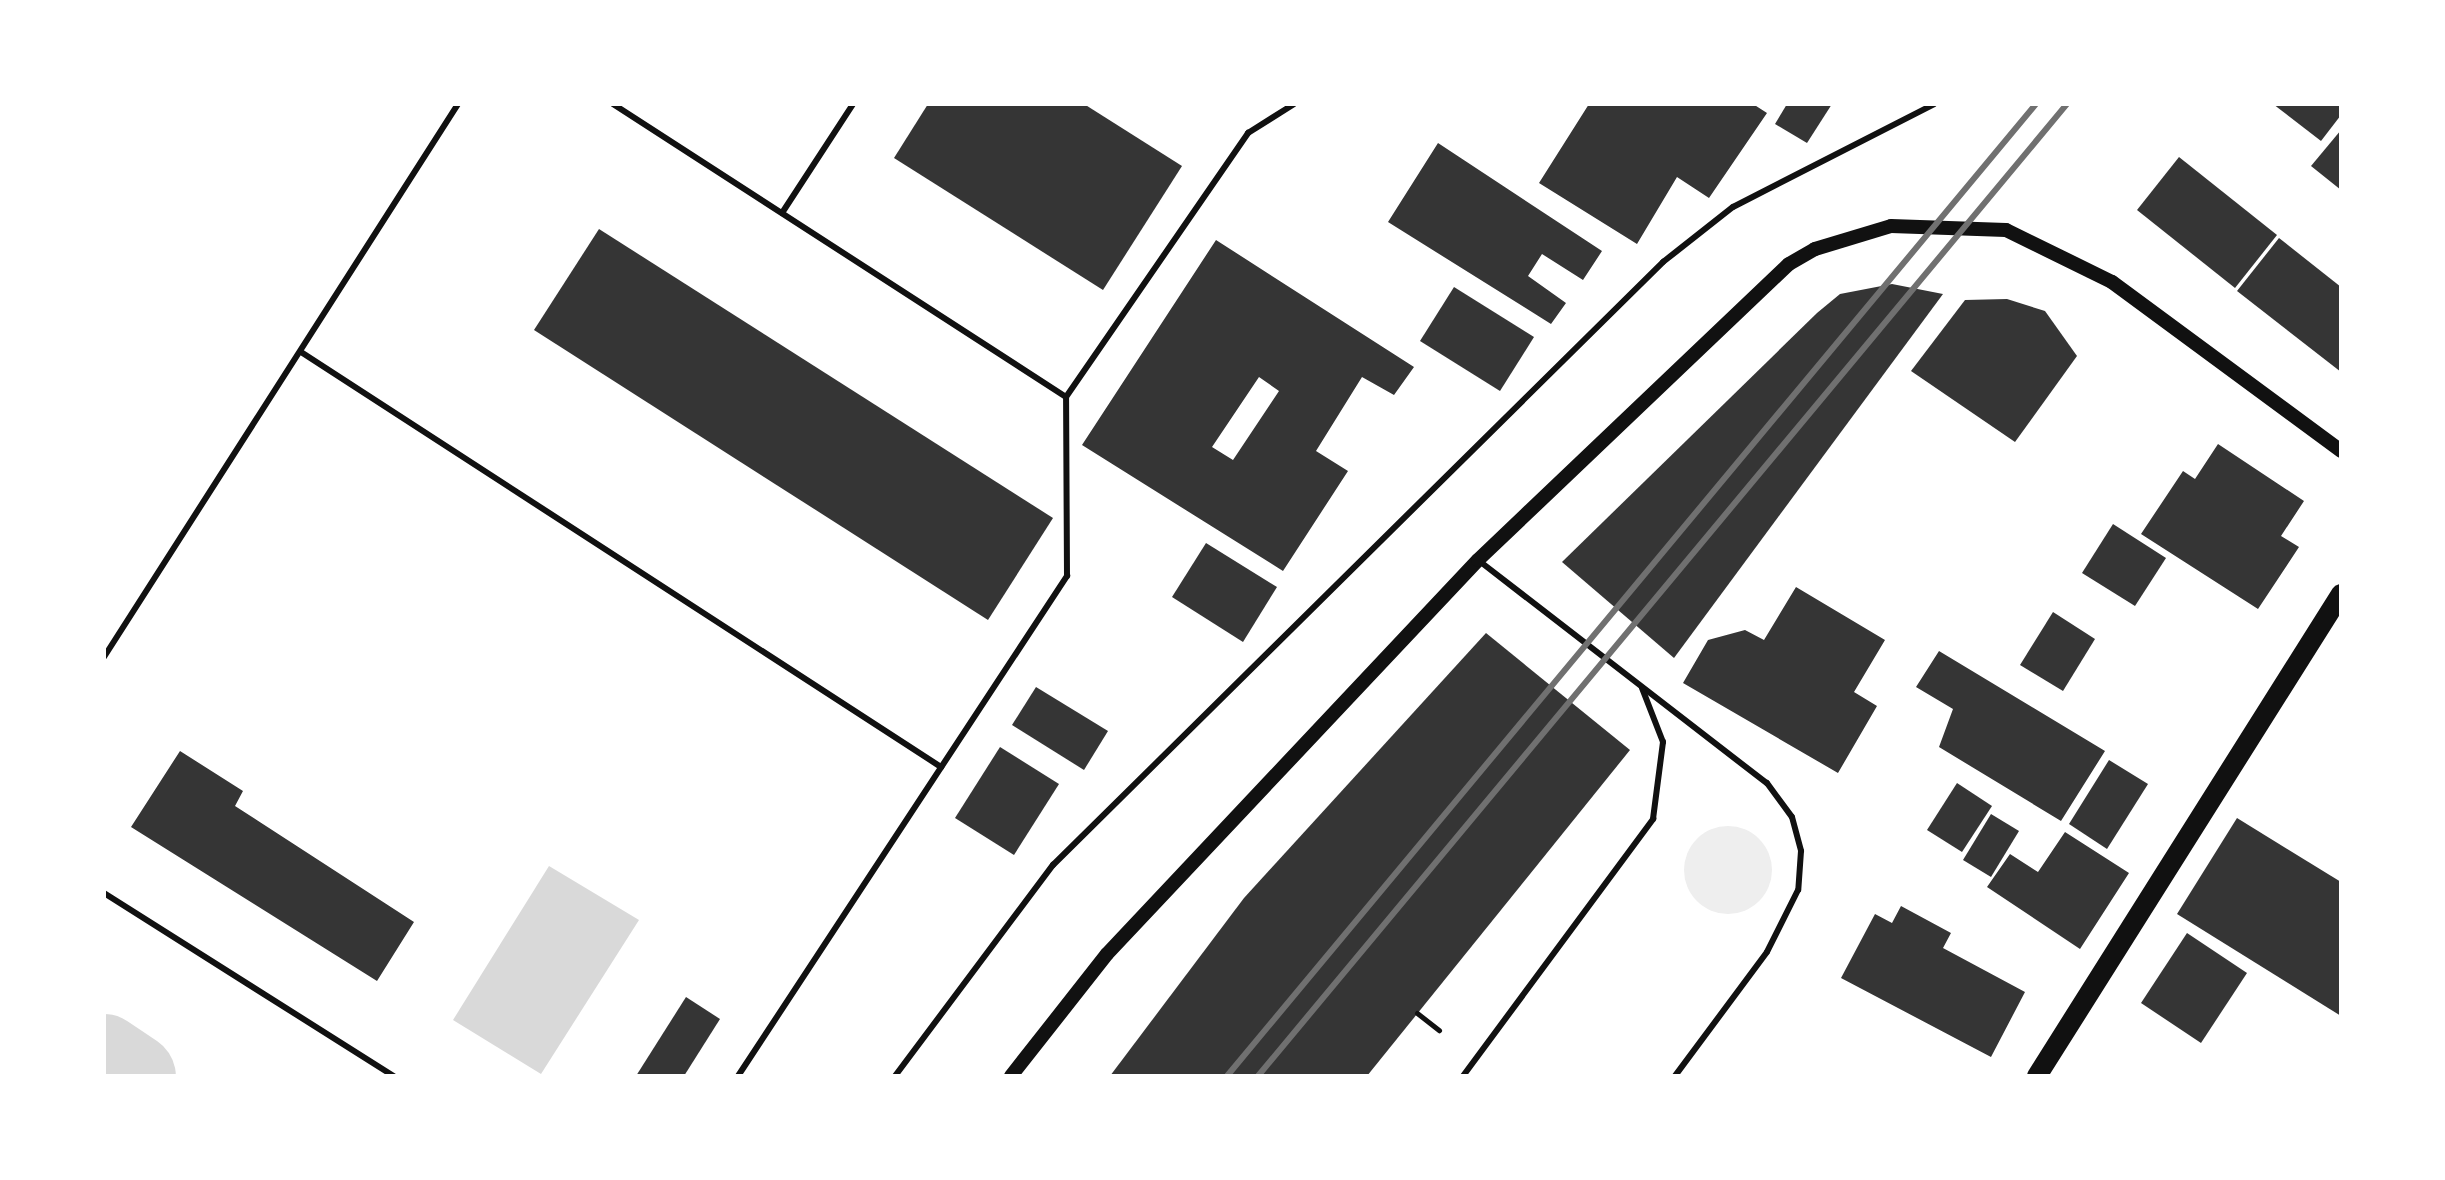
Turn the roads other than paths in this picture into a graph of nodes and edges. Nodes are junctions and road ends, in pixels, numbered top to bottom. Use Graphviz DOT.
graph roads {
  1 [pos="458,104"];
  2 [pos="613,104"];
  3 [pos="853,104"];
  4 [pos="1294,104"];
  5 [pos="1934,104"];
  6 [pos="782,213"];
  7 [pos="301,352"];
  8 [pos="1066,397"];
  9 [pos="2341,451"];
  10 [pos="1478,560"];
  11 [pos="2341,594"];
  12 [pos="104,657"];
  13 [pos="1641,685"];
  14 [pos="941,767"];
  15 [pos="104,893"];
  16 [pos="394,1076"];
  17 [pos="738,1076"];
  18 [pos="895,1076"];
  19 [pos="1011,1076"];
  20 [pos="1463,1076"];
  21 [pos="1675,1076"];
  22 [pos="2037,1076"];
  1 -- 7 [label="lane"];
  2 -- 6 [label="lane"];
  3 -- 6 [label="lane"];
  4 -- 8 [label="lane"];
  5 -- 18 [label="lane"];
  6 -- 8 [label="lane"];
  7 -- 12 [label="lane"];
  7 -- 14 [label="lane"];
  8 -- 14 [label="lane"];
  9 -- 10 [label="street"];
  10 -- 13 [label="lane"];
  10 -- 19 [label="street"];
  11 -- 22 [label="main road"];
  13 -- 20 [label="lane"];
  13 -- 21 [label="lane"];
  14 -- 17 [label="lane"];
  15 -- 16 [label="lane"];
}
